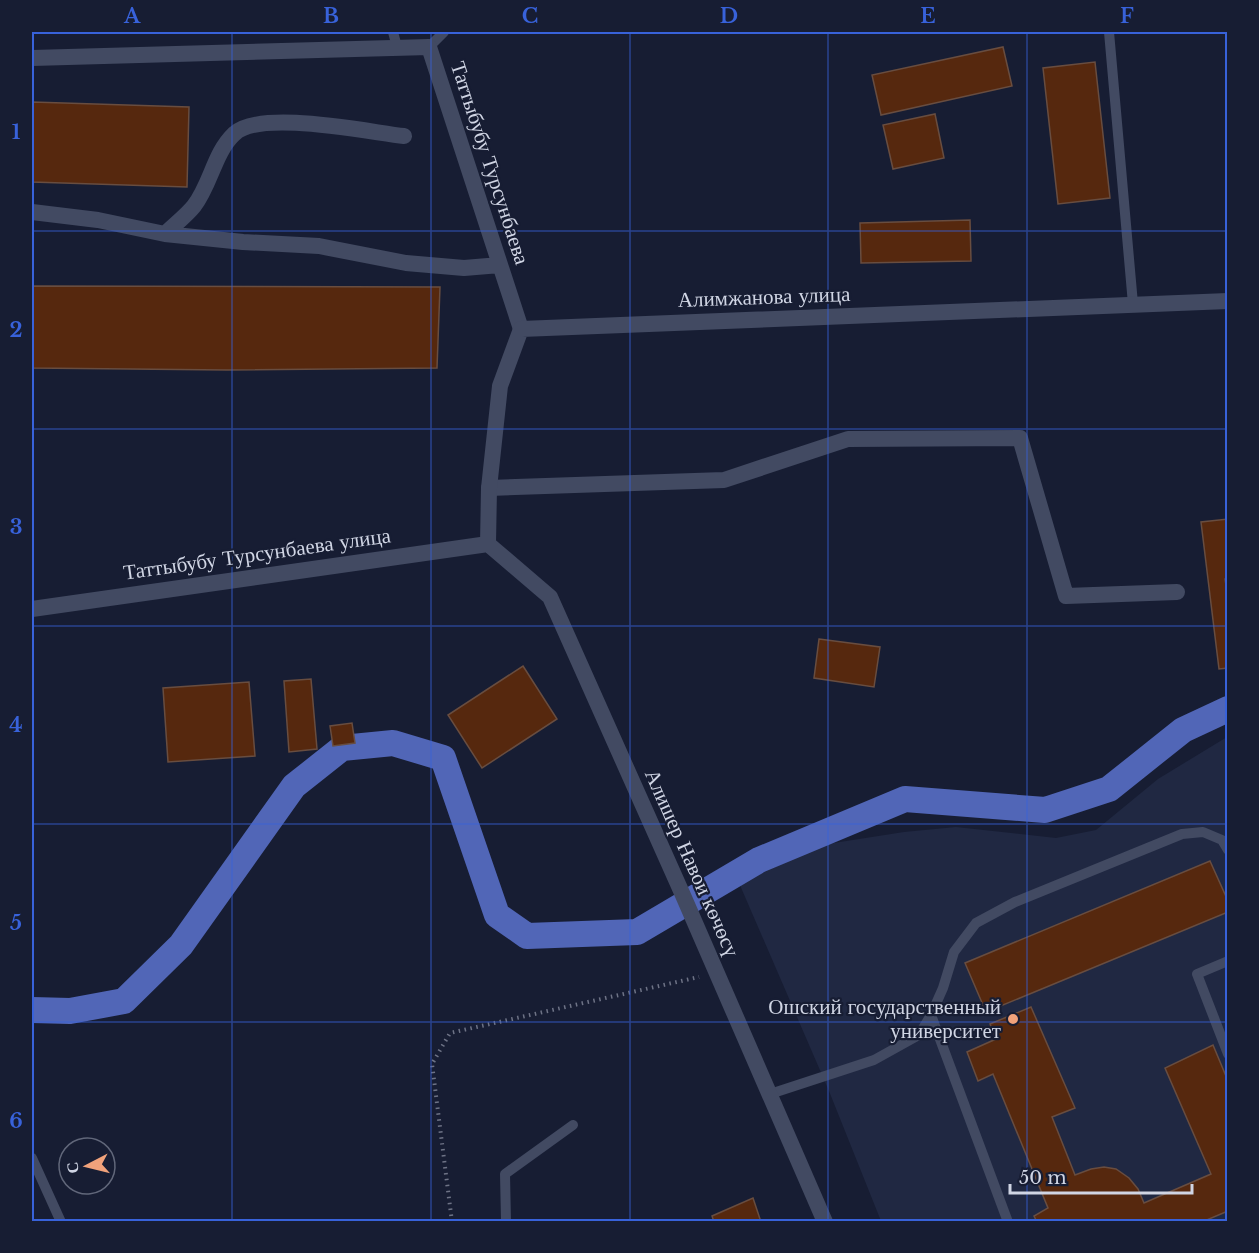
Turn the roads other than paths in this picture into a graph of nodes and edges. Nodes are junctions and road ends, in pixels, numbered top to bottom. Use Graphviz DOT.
graph roads {
  1 [pos="444,32"];
  2 [pos="1109,32"];
  3 [pos="395,39"];
  4 [pos="429,47"];
  5 [pos="32,58"];
  6 [pos="404,136"];
  7 [pos="32,212"];
  8 [pos="165,234"];
  9 [pos="500,265"];
  10 [pos="1227,301"];
  11 [pos="1133,304"];
  12 [pos="521,329"];
  13 [pos="489,488"];
  14 [pos="488,544"];
  15 [pos="1178,592"];
  16 [pos="32,609"];
  17 [pos="1227,850"];
  18 [pos="1227,961"];
  19 [pos="931,1015"];
  20 [pos="1227,1054"];
  21 [pos="770,1094"];
  22 [pos="573,1125"];
  23 [pos="32,1158"];
  24 [pos="61,1221"];
  25 [pos="506,1221"];
  26 [pos="825,1221"];
  27 [pos="1008,1221"];
  1 -- 4 [label="lane"];
  2 -- 11 [label="lane"];
  3 -- 4 [label="street, Таттыбубу Турсунбаева"];
  3 -- 5 [label="street, Таттыбубу Турсунбаева"];
  4 -- 9 [label="street, Таттыбубу Турсунбаева"];
  6 -- 8 [label="street"];
  7 -- 8 [label="street"];
  8 -- 9 [label="street"];
  9 -- 12 [label="street, Таттыбубу Турсунбаева"];
  10 -- 11 [label="street, Алимжанова улица"];
  11 -- 12 [label="street, Алимжанова улица"];
  12 -- 13 [label="street"];
  13 -- 14 [label="street"];
  13 -- 15 [label="street"];
  14 -- 16 [label="street, Таттыбубу Турсунбаева улица"];
  14 -- 21 [label="street, Алишер Навои көчөсү"];
  17 -- 19 [label="lane"];
  18 -- 20 [label="lane"];
  19 -- 21 [label="lane"];
  19 -- 27 [label="lane"];
  21 -- 26 [label="street, Алишер Навои көчөсү"];
  22 -- 25 [label="lane"];
  23 -- 24 [label="lane"];
}
